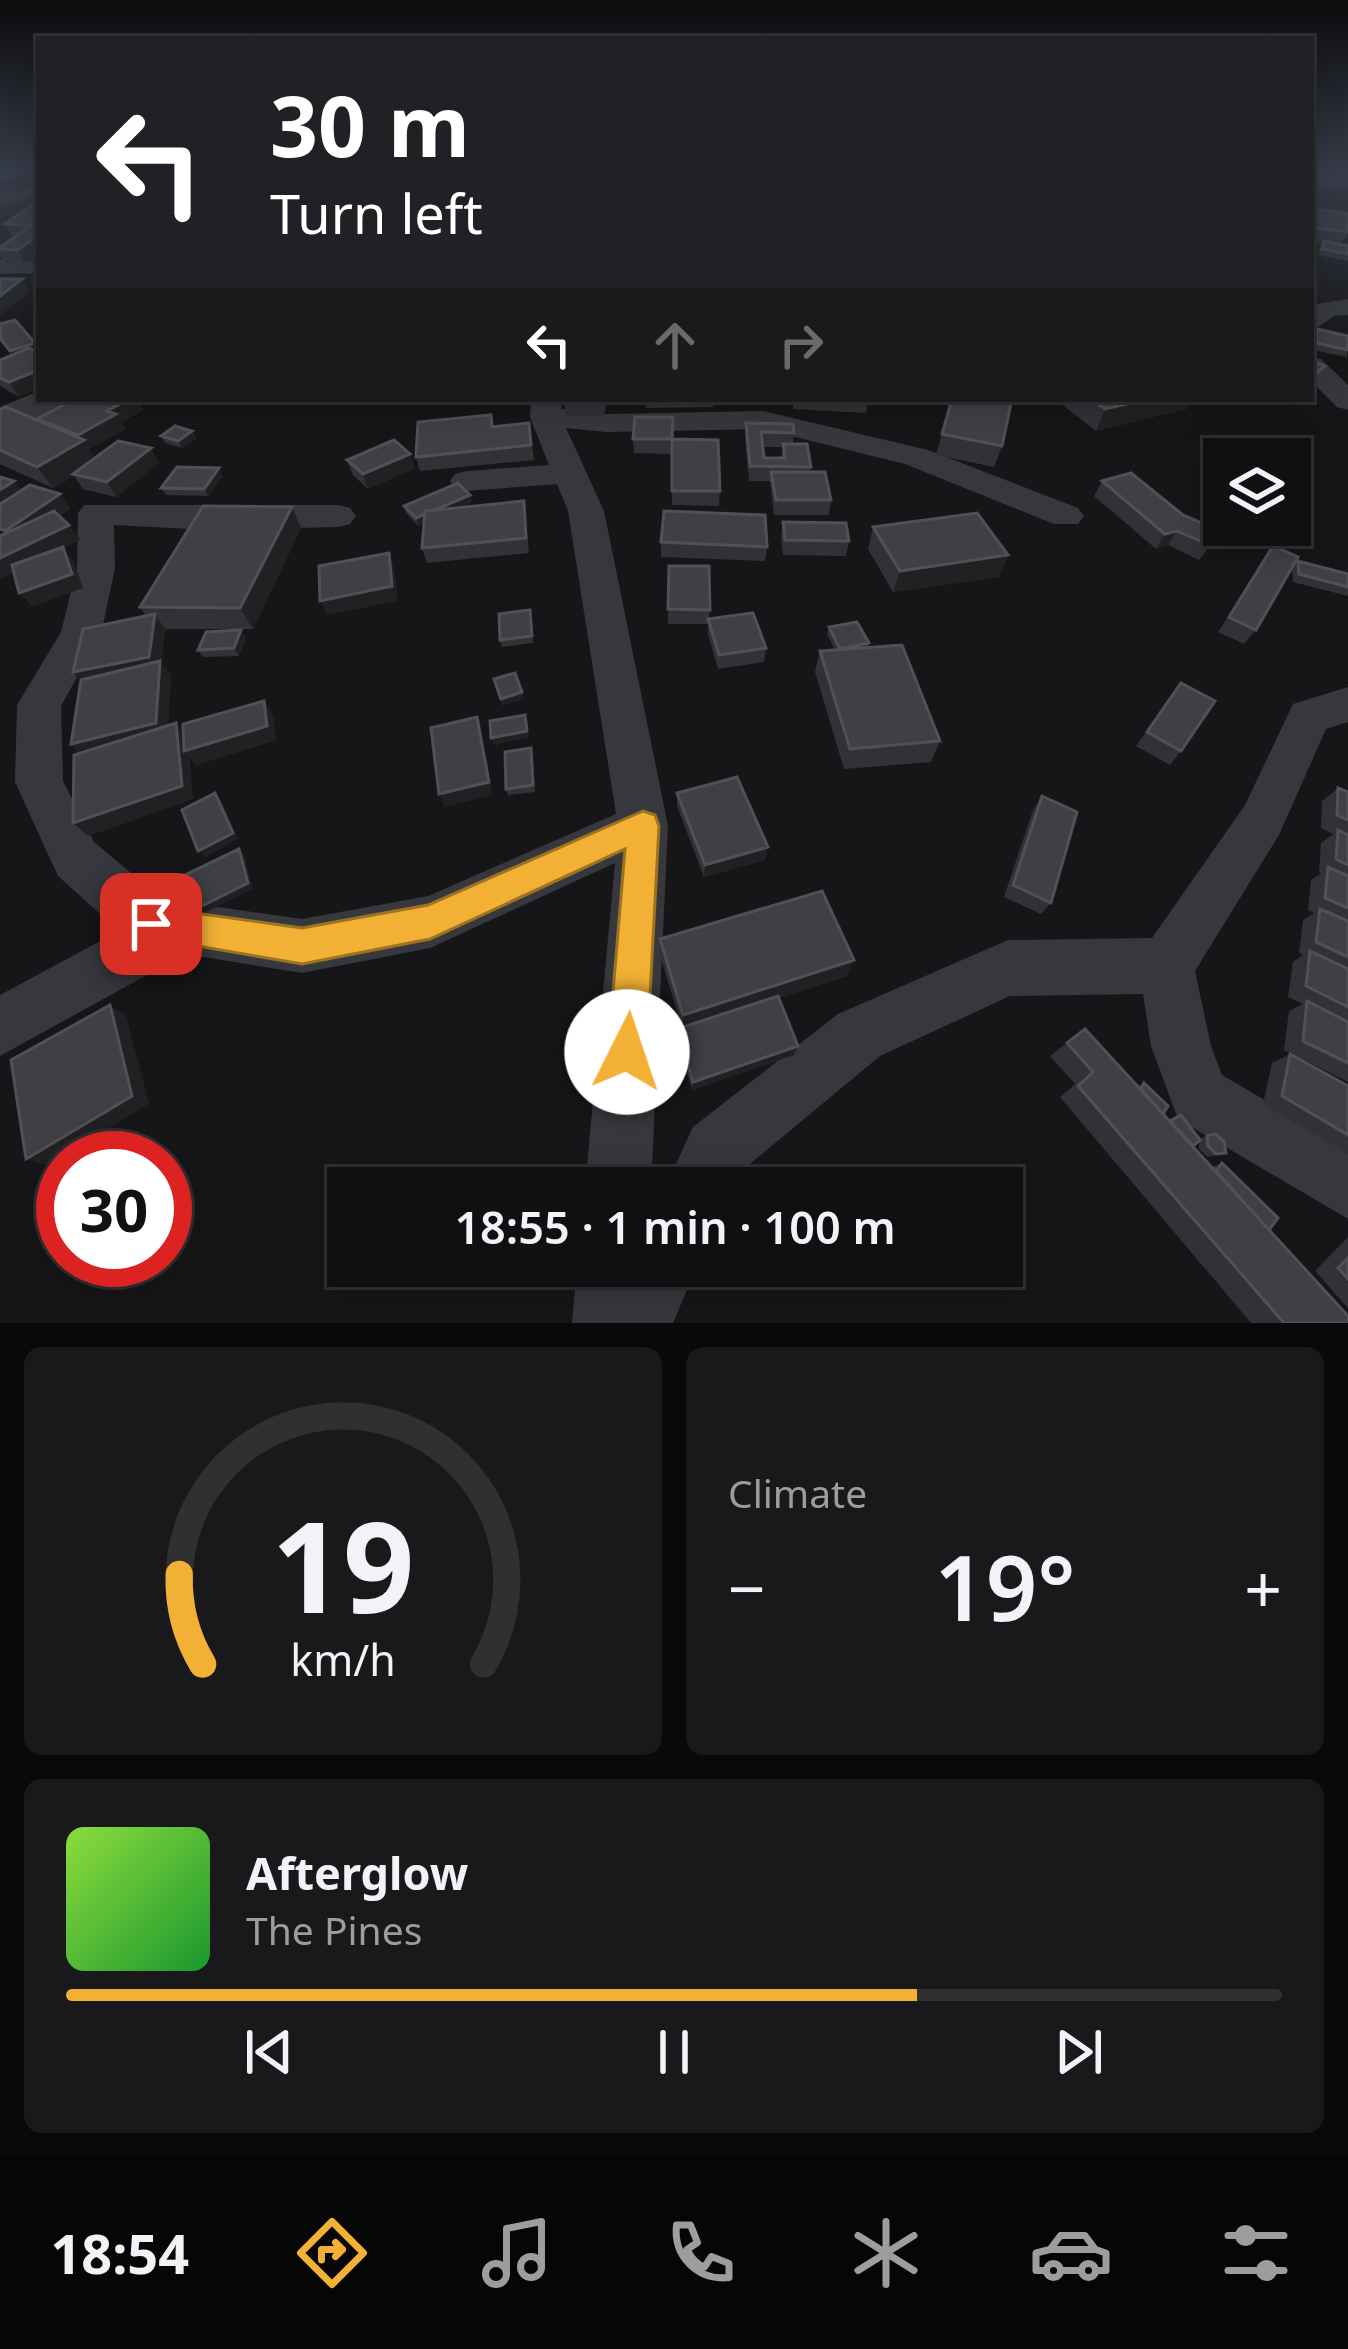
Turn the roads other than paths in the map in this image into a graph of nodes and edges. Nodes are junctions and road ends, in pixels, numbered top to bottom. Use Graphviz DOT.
graph roads {
  1 [pos="36,266"];
  2 [pos="0,267"];
  3 [pos="1348,307"];
  4 [pos="1314,321"];
  5 [pos="1314,368"];
  6 [pos="1348,401"];
  7 [pos="46,402"];
  8 [pos="545,408"];
  9 [pos="0,422"];
  10 [pos="569,472"];
  11 [pos="467,481"];
  12 [pos="338,516"];
  13 [pos="1066,516"];
  14 [pos="1348,704"];
  15 [pos="643,826"];
  16 [pos="180,927"];
  17 [pos="1166,966"];
  18 [pos="0,1027"];
  19 [pos="619,1167"];
  20 [pos="708,1167"];
  21 [pos="1348,1186"];
  22 [pos="611,1287"];
  23 [pos="652,1287"];
  24 [pos="608,1323"];
  25 [pos="636,1323"];
  1 -- 2 [label="street"];
  3 -- 4 [label="street"];
  5 -- 6 [label="street"];
  7 -- 9 [label="street"];
  8 -- 10 [label="street"];
  8 -- 13 [label="street"];
  10 -- 11 [label="street"];
  10 -- 15 [label="street"];
  12 -- 16 [label="street"];
  14 -- 17 [label="street"];
  15 -- 16 [label="street"];
  15 -- 19 [label="street"];
  16 -- 18 [label="street"];
  17 -- 20 [label="street"];
  17 -- 21 [label="street"];
  22 -- 24 [label="street"];
  23 -- 25 [label="street"];
}
